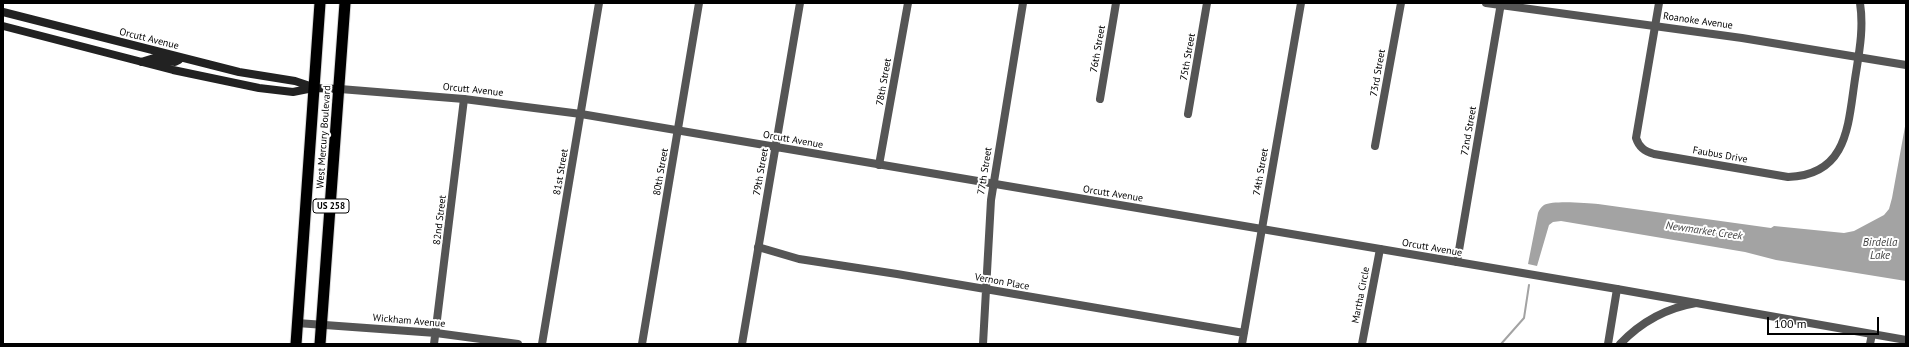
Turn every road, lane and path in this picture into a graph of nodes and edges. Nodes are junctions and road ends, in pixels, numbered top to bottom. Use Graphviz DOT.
graph roads {
  1 [pos="320,3"];
  2 [pos="345,3"];
  3 [pos="599,3"];
  4 [pos="699,3"];
  5 [pos="800,3"];
  6 [pos="908,3"];
  7 [pos="1023,3"];
  8 [pos="1116,3"];
  9 [pos="1207,3"];
  10 [pos="1301,3"];
  11 [pos="1400,3"];
  12 [pos="1486,3"];
  13 [pos="1659,3"];
  14 [pos="1860,3"];
  15 [pos="1501,4"];
  16 [pos="3,12"];
  17 [pos="1655,25"];
  18 [pos="3,26"];
  19 [pos="1858,56"];
  20 [pos="180,57"];
  21 [pos="141,62"];
  22 [pos="1906,65"];
  23 [pos="314,88"];
  24 [pos="340,89"];
  25 [pos="464,99"];
  26 [pos="1100,99"];
  27 [pos="580,114"];
  28 [pos="1188,114"];
  29 [pos="678,130"];
  30 [pos="1375,146"];
  31 [pos="775,147"];
  32 [pos="880,165"];
  33 [pos="993,185"];
  34 [pos="1262,229"];
  35 [pos="758,247"];
  36 [pos="1380,249"];
  37 [pos="1457,262"];
  38 [pos="987,289"];
  39 [pos="1617,289"];
  40 [pos="1697,303"];
  41 [pos="297,323"];
  42 [pos="321,324"];
  43 [pos="436,333"];
  44 [pos="1244,333"];
  45 [pos="1872,334"];
  46 [pos="1906,340"];
  47 [pos="296,344"];
  48 [pos="320,344"];
  49 [pos="434,344"];
  50 [pos="518,344"];
  51 [pos="542,344"];
  52 [pos="642,344"];
  53 [pos="742,344"];
  54 [pos="983,344"];
  55 [pos="1242,344"];
  56 [pos="1362,344"];
  57 [pos="1608,344"];
  58 [pos="1620,344"];
  59 [pos="1870,344"];
  1 -- 23 [label="highway, West Mercury Boulevard / US 258"];
  2 -- 24 [label="highway, West Mercury Boulevard / US 258"];
  3 -- 27 [label="street, 81st Street"];
  4 -- 29 [label="street, 80th Street"];
  5 -- 31 [label="street, 79th Street"];
  6 -- 32 [label="street, 78th Street"];
  7 -- 33 [label="street, 77th Street"];
  8 -- 26 [label="street, 76th Street"];
  9 -- 28 [label="street, 75th Street"];
  10 -- 34 [label="street, 74th Street"];
  11 -- 30 [label="street, 73rd Street"];
  12 -- 15 [label="street, Roanoke Avenue"];
  13 -- 17 [label="street, Faubus Drive"];
  14 -- 19 [label="street"];
  15 -- 17 [label="street, Roanoke Avenue"];
  15 -- 37 [label="street, 72nd Street"];
  16 -- 20 [label="main road, Orcutt Avenue"];
  17 -- 19 [label="street, Roanoke Avenue"];
  17 -- 19 [label="street, Faubus Drive"];
  18 -- 21 [label="main road, Orcutt Avenue"];
  19 -- 22 [label="street, Roanoke Avenue"];
  20 -- 21 [label="main road"];
  20 -- 23 [label="main road, Orcutt Avenue"];
  21 -- 23 [label="main road, Orcutt Avenue"];
  23 -- 24 [label="main road, Orcutt Avenue"];
  23 -- 41 [label="highway, West Mercury Boulevard / US 258"];
  24 -- 25 [label="street, Orcutt Avenue"];
  24 -- 42 [label="highway, West Mercury Boulevard / US 258"];
  25 -- 27 [label="street, Orcutt Avenue"];
  25 -- 43 [label="street, 82nd Street"];
  27 -- 29 [label="street, Orcutt Avenue"];
  27 -- 51 [label="street, 81st Street"];
  29 -- 31 [label="street, Orcutt Avenue"];
  29 -- 52 [label="street, 80th Street"];
  31 -- 32 [label="street, Orcutt Avenue"];
  31 -- 35 [label="street, 79th Street"];
  32 -- 33 [label="street, Orcutt Avenue"];
  33 -- 34 [label="street, Orcutt Avenue"];
  33 -- 38 [label="street, 77th Street"];
  34 -- 36 [label="street, Orcutt Avenue"];
  34 -- 44 [label="street, 74th Street"];
  35 -- 38 [label="street, Vernon Place"];
  35 -- 53 [label="street, 79th Street"];
  36 -- 37 [label="street, Orcutt Avenue"];
  36 -- 56 [label="street, Martha Circle"];
  37 -- 39 [label="street, Orcutt Avenue"];
  38 -- 44 [label="street, Vernon Place"];
  38 -- 54 [label="street, 77th Street"];
  39 -- 40 [label="street, Orcutt Avenue"];
  39 -- 57 [label="street"];
  40 -- 45 [label="street, Orcutt Avenue"];
  40 -- 58 [label="street"];
  41 -- 42 [label="street, Wickham Avenue"];
  41 -- 47 [label="highway, West Mercury Boulevard / US 258"];
  42 -- 43 [label="street, Wickham Avenue"];
  42 -- 48 [label="highway, West Mercury Boulevard / US 258"];
  43 -- 49 [label="street, 82nd Street"];
  43 -- 50 [label="street, Wickham Avenue"];
  44 -- 55 [label="street, 74th Street"];
  45 -- 46 [label="street, Orcutt Avenue"];
  45 -- 59 [label="street"];
}
